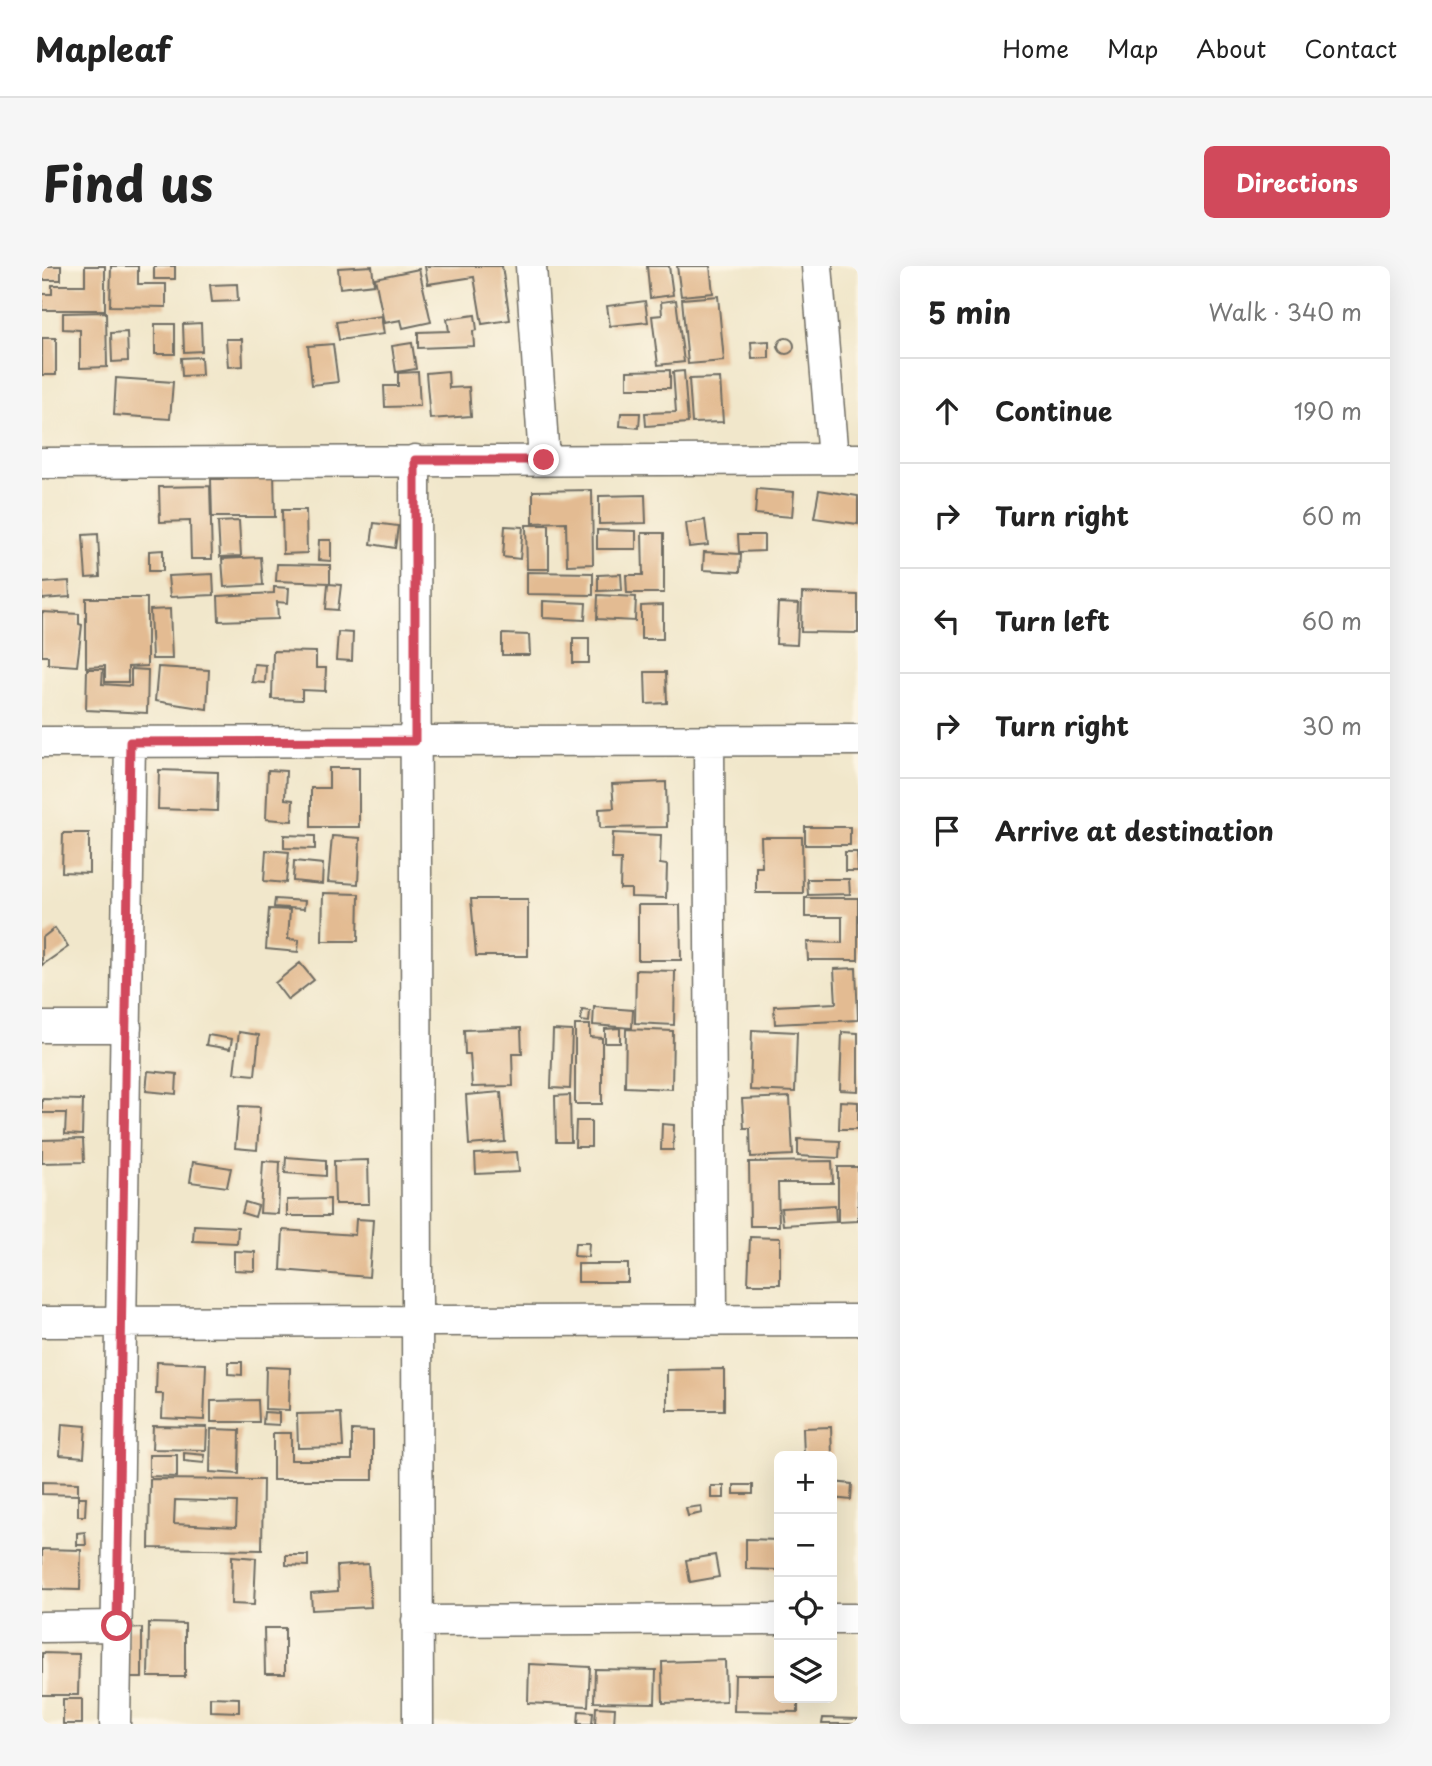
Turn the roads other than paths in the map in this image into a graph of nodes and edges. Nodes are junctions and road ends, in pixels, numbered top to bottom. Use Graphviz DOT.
graph roads {
  1 [pos="531,266"];
  2 [pos="817,266"];
  3 [pos="846,459"];
  4 [pos="415,460"];
  5 [pos="544,460"];
  6 [pos="42,463"];
  7 [pos="709,740"];
  8 [pos="858,740"];
  9 [pos="415,741"];
  10 [pos="42,742"];
  11 [pos="130,742"];
  12 [pos="42,1027"];
  13 [pos="126,1027"];
  14 [pos="712,1320"];
  15 [pos="858,1320"];
  16 [pos="416,1321"];
  17 [pos="42,1322"];
  18 [pos="122,1322"];
  19 [pos="774,1619"];
  20 [pos="837,1619"];
  21 [pos="858,1619"];
  22 [pos="417,1621"];
  23 [pos="117,1626"];
  24 [pos="42,1627"];
  25 [pos="115,1724"];
  26 [pos="418,1724"];
  1 -- 5 [label="street"];
  2 -- 3 [label="street"];
  3 -- 5 [label="street"];
  4 -- 5 [label="street"];
  4 -- 6 [label="street"];
  4 -- 9 [label="street"];
  7 -- 8 [label="street"];
  7 -- 9 [label="street"];
  7 -- 14 [label="street"];
  9 -- 11 [label="street"];
  9 -- 16 [label="street"];
  10 -- 11 [label="street"];
  11 -- 13 [label="street"];
  12 -- 13 [label="street"];
  13 -- 18 [label="street"];
  14 -- 15 [label="street"];
  14 -- 16 [label="street"];
  16 -- 18 [label="street"];
  16 -- 22 [label="street"];
  17 -- 18 [label="street"];
  18 -- 23 [label="street"];
  19 -- 22 [label="street"];
  20 -- 21 [label="street"];
  22 -- 26 [label="street"];
  23 -- 24 [label="street"];
  23 -- 25 [label="street"];
}
